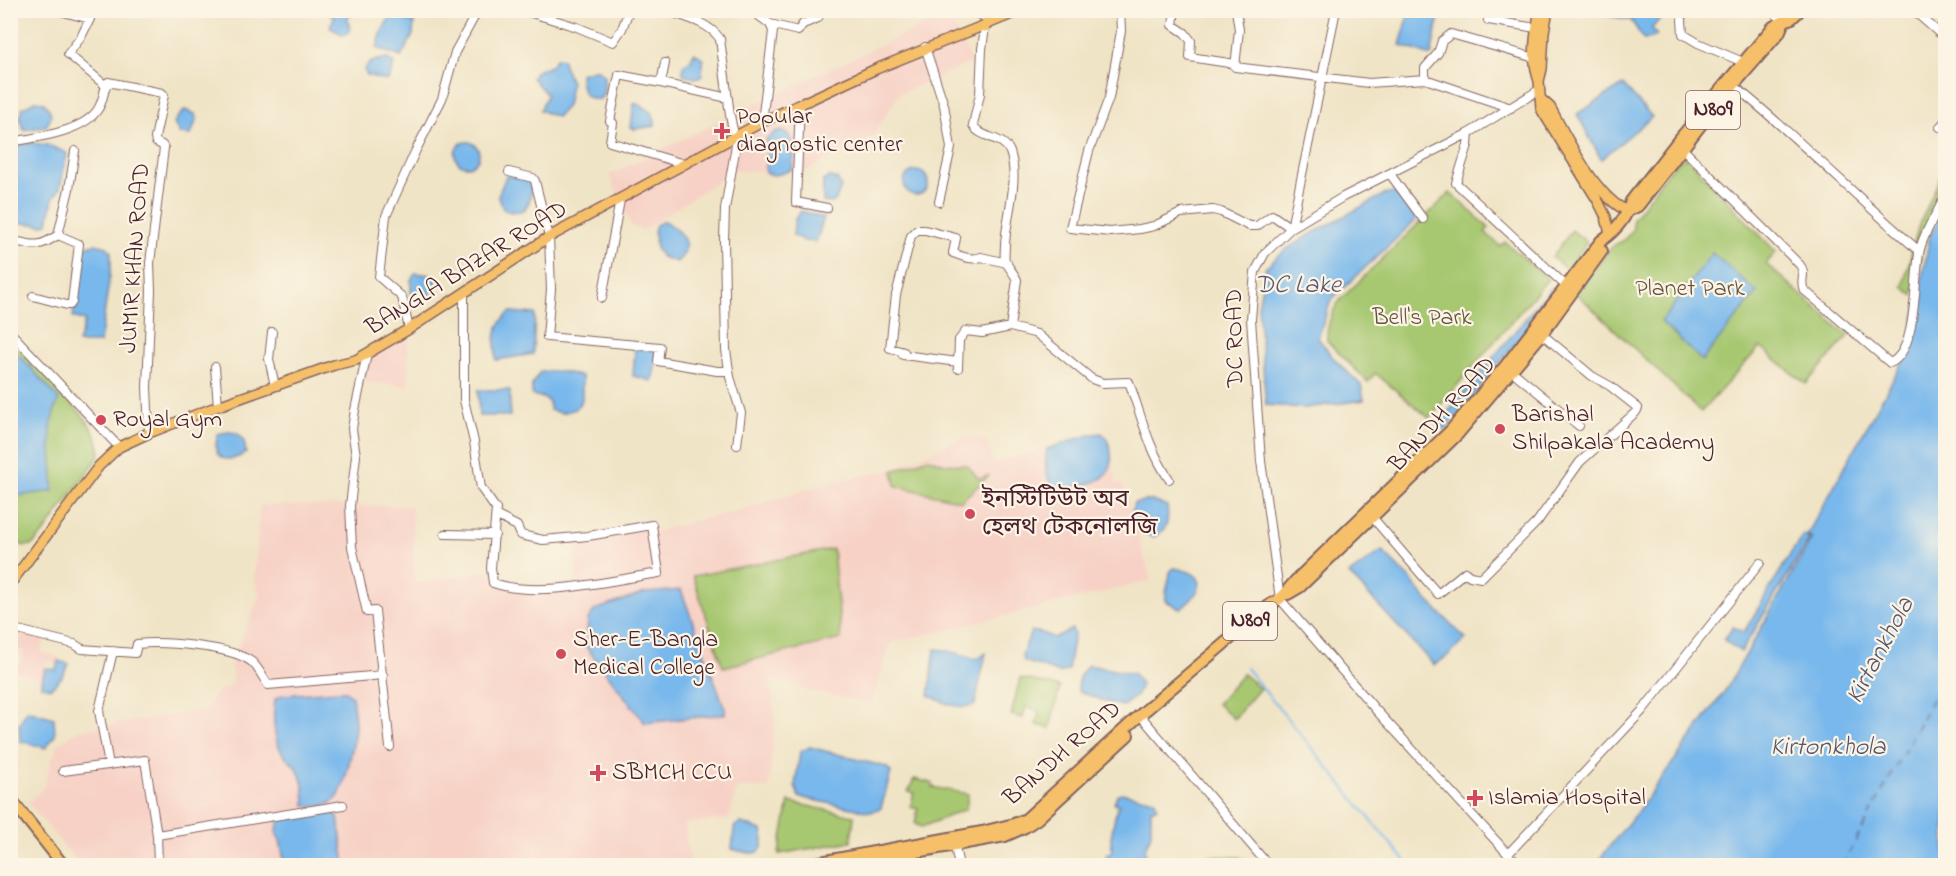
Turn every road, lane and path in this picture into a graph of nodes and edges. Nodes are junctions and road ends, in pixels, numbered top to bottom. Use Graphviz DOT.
graph roads {
  1 [pos="56,10"];
  2 [pos="478,10"];
  3 [pos="522,10"];
  4 [pos="628,10"];
  5 [pos="665,10"];
  6 [pos="754,10"];
  7 [pos="968,10"];
  8 [pos="1023,10"];
  9 [pos="1120,10"];
  10 [pos="1175,10"];
  11 [pos="1236,10"];
  12 [pos="1336,10"];
  13 [pos="1540,10"];
  14 [pos="1548,10"];
  15 [pos="1771,10"];
  16 [pos="1789,10"];
  17 [pos="1800,10"];
  18 [pos="1913,10"];
  19 [pos="818,18"];
  20 [pos="988,18"];
  21 [pos="1488,20"];
  22 [pos="1682,20"];
  23 [pos="1784,21"];
  24 [pos="770,24"];
  25 [pos="1536,28"];
  26 [pos="1946,39"];
  27 [pos="926,47"];
  28 [pos="1535,58"];
  29 [pos="1743,62"];
  30 [pos="665,63"];
  31 [pos="1235,64"];
  32 [pos="1323,76"];
  33 [pos="1425,80"];
  34 [pos="661,83"];
  35 [pos="1733,85"];
  36 [pos="106,86"];
  37 [pos="1540,90"];
  38 [pos="728,98"];
  39 [pos="800,104"];
  40 [pos="1511,108"];
  41 [pos="762,122"];
  42 [pos="1469,133"];
  43 [pos="734,138"];
  44 [pos="10,142"];
  45 [pos="1682,148"];
  46 [pos="75,151"];
  47 [pos="684,164"];
  48 [pos="509,172"];
  49 [pos="1390,174"];
  50 [pos="1946,194"];
  51 [pos="620,200"];
  52 [pos="939,202"];
  53 [pos="827,208"];
  54 [pos="1628,211"];
  55 [pos="1423,219"];
  56 [pos="1291,228"];
  57 [pos="1610,234"];
  58 [pos="58,235"];
  59 [pos="549,237"];
  60 [pos="10,240"];
  61 [pos="1919,251"];
  62 [pos="1007,263"];
  63 [pos="1566,286"];
  64 [pos="464,294"];
  65 [pos="33,296"];
  66 [pos="602,298"];
  67 [pos="1010,327"];
  68 [pos="409,329"];
  69 [pos="10,332"];
  70 [pos="272,332"];
  71 [pos="1542,334"];
  72 [pos="367,354"];
  73 [pos="215,368"];
  74 [pos="729,371"];
  75 [pos="1512,371"];
  76 [pos="275,386"];
  77 [pos="218,406"];
  78 [pos="1579,426"];
  79 [pos="149,433"];
  80 [pos="737,445"];
  81 [pos="119,447"];
  82 [pos="1169,479"];
  83 [pos="497,516"];
  84 [pos="1373,518"];
  85 [pos="445,534"];
  86 [pos="495,535"];
  87 [pos="1760,563"];
  88 [pos="10,584"];
  89 [pos="1280,599"];
  90 [pos="10,628"];
  91 [pos="113,651"];
  92 [pos="383,675"];
  93 [pos="1143,718"];
  94 [pos="390,747"];
  95 [pos="109,765"];
  96 [pos="63,771"];
  97 [pos="12,804"];
  98 [pos="343,805"];
  99 [pos="157,835"];
  100 [pos="954,841"];
  101 [pos="1508,854"];
  102 [pos="158,864"];
  103 [pos="64,866"];
  104 [pos="72,866"];
  105 [pos="799,866"];
  106 [pos="840,866"];
  107 [pos="959,866"];
  108 [pos="1269,866"];
  109 [pos="1519,866"];
  1 -- 36 [label="street"];
  2 -- 68 [label="street"];
  3 -- 4 [label="street"];
  5 -- 38 [label="street"];
  6 -- 24 [label="street"];
  7 -- 20 [label="street"];
  8 -- 20 [label="main road, BANGLA BAZAR ROAD"];
  9 -- 56 [label="street"];
  10 -- 31 [label="street"];
  11 -- 31 [label="street"];
  12 -- 32 [label="street"];
  13 -- 25 [label="main road"];
  14 -- 37 [label="main road"];
  15 -- 23 [label="street"];
  16 -- 23 [label="highway, BANDH ROAD / N809"];
  17 -- 23 [label="highway, BANDH ROAD / N809"];
  18 -- 26 [label="street"];
  19 -- 24 [label="street"];
  20 -- 27 [label="main road, BANGLA BAZAR ROAD"];
  20 -- 62 [label="street"];
  21 -- 25 [label="street"];
  22 -- 29 [label="street"];
  23 -- 29 [label="highway, BANDH ROAD / N809"];
  23 -- 35 [label="highway, BANDH ROAD / N809"];
  24 -- 41 [label="street"];
  25 -- 28 [label="main road"];
  27 -- 39 [label="main road, BANGLA BAZAR ROAD"];
  27 -- 52 [label="street"];
  28 -- 33 [label="street"];
  28 -- 37 [label="main road"];
  29 -- 54 [label="highway, BANDH ROAD / N809"];
  30 -- 34 [label="street"];
  31 -- 32 [label="street"];
  32 -- 33 [label="street"];
  32 -- 56 [label="street"];
  33 -- 40 [label="street"];
  34 -- 38 [label="street"];
  34 -- 47 [label="street"];
  35 -- 45 [label="highway, BANDH ROAD / N809"];
  35 -- 61 [label="street"];
  36 -- 44 [label="street"];
  36 -- 79 [label="street, JUMIR KHAN ROAD"];
  37 -- 40 [label="street, DC ROAD"];
  37 -- 54 [label="main road"];
  37 -- 57 [label="main road"];
  38 -- 43 [label="street"];
  39 -- 41 [label="main road, BANGLA BAZAR ROAD"];
  39 -- 53 [label="street"];
  40 -- 42 [label="street, DC ROAD"];
  41 -- 43 [label="main road, BANGLA BAZAR ROAD"];
  42 -- 49 [label="street, DC ROAD"];
  42 -- 63 [label="street"];
  43 -- 47 [label="main road, BANGLA BAZAR ROAD"];
  43 -- 74 [label="street"];
  45 -- 54 [label="highway, BANDH ROAD / N809"];
  45 -- 61 [label="street"];
  46 -- 58 [label="street"];
  47 -- 51 [label="main road, BANGLA BAZAR ROAD"];
  48 -- 59 [label="street"];
  49 -- 55 [label="street"];
  49 -- 56 [label="street, DC ROAD"];
  50 -- 61 [label="street"];
  51 -- 59 [label="main road, BANGLA BAZAR ROAD"];
  51 -- 66 [label="street"];
  54 -- 57 [label="highway, BANDH ROAD / N809"];
  56 -- 89 [label="street, DC ROAD"];
  57 -- 63 [label="highway, BANDH ROAD / N809"];
  57 -- 71 [label="highway, BANDH ROAD / N809"];
  58 -- 60 [label="street"];
  58 -- 65 [label="street"];
  59 -- 64 [label="main road, BANGLA BAZAR ROAD"];
  59 -- 74 [label="street"];
  62 -- 67 [label="street"];
  62 -- 67 [label="street"];
  63 -- 89 [label="highway, BANDH ROAD / N809"];
  64 -- 68 [label="main road, BANGLA BAZAR ROAD"];
  64 -- 83 [label="street"];
  67 -- 82 [label="street"];
  68 -- 72 [label="main road, BANGLA BAZAR ROAD"];
  69 -- 81 [label="street"];
  70 -- 76 [label="street"];
  71 -- 75 [label="highway, BANDH ROAD / N809"];
  71 -- 84 [label="street"];
  72 -- 76 [label="main road, BANGLA BAZAR ROAD"];
  72 -- 92 [label="street"];
  73 -- 77 [label="street"];
  74 -- 80 [label="street"];
  75 -- 78 [label="street"];
  75 -- 84 [label="highway, BANDH ROAD / N809"];
  76 -- 77 [label="main road, BANGLA BAZAR ROAD"];
  77 -- 79 [label="main road, BANGLA BAZAR ROAD"];
  79 -- 81 [label="main road, BANGLA BAZAR ROAD"];
  81 -- 88 [label="main road, BANGLA BAZAR ROAD"];
  83 -- 86 [label="street"];
  83 -- 86 [label="street"];
  84 -- 89 [label="highway, BANDH ROAD / N809"];
  85 -- 86 [label="street"];
  87 -- 101 [label="street"];
  89 -- 93 [label="highway, BANDH ROAD / N809"];
  89 -- 101 [label="street"];
  90 -- 91 [label="street"];
  91 -- 92 [label="street"];
  91 -- 95 [label="street"];
  92 -- 94 [label="street"];
  93 -- 100 [label="highway, BANDH ROAD / N809"];
  93 -- 108 [label="street"];
  95 -- 96 [label="street"];
  95 -- 99 [label="street"];
  97 -- 103 [label="highway"];
  97 -- 104 [label="highway"];
  98 -- 99 [label="street"];
  99 -- 102 [label="street"];
  100 -- 105 [label="highway, BANDH ROAD / N809"];
  100 -- 106 [label="highway, BANDH ROAD / N809"];
  100 -- 107 [label="street"];
  101 -- 109 [label="street"];
}
